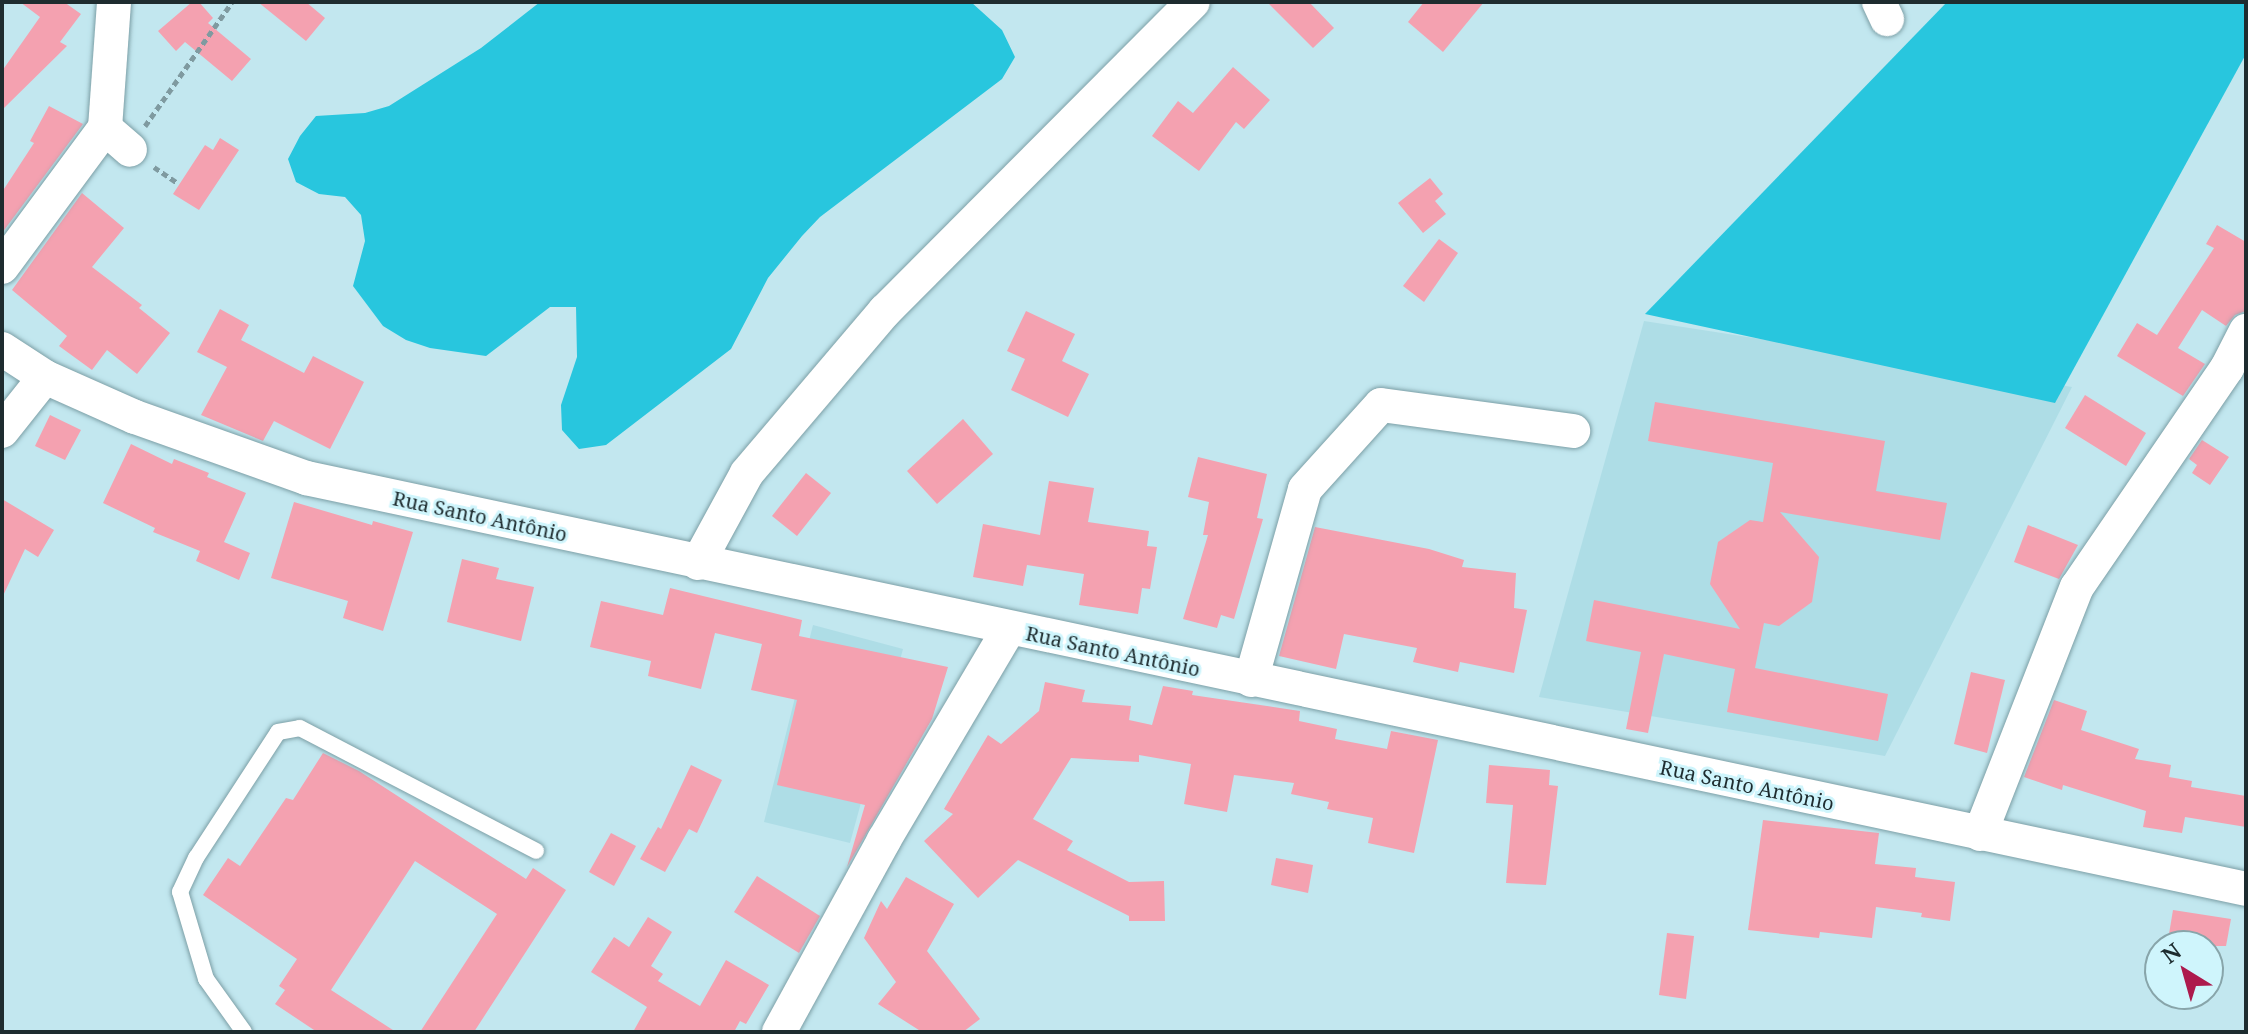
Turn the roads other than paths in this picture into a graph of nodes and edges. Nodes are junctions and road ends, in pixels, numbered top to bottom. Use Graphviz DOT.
graph roads {
  1 [pos="114,2"];
  2 [pos="1193,2"];
  3 [pos="2,267"];
  4 [pos="2246,331"];
  5 [pos="2,349"];
  6 [pos="45,377"];
  7 [pos="2,431"];
  8 [pos="1573,431"];
  9 [pos="698,563"];
  10 [pos="1008,630"];
  11 [pos="1251,680"];
  12 [pos="1980,834"];
  13 [pos="536,851"];
  14 [pos="2246,889"];
  15 [pos="244,1032"];
  16 [pos="779,1032"];
  1 -- 3 [label="street"];
  2 -- 9 [label="street"];
  4 -- 12 [label="street"];
  5 -- 6 [label="street, Rua Santo Antônio"];
  6 -- 7 [label="street"];
  6 -- 9 [label="street, Rua Santo Antônio"];
  8 -- 11 [label="street"];
  9 -- 10 [label="street, Rua Santo Antônio"];
  10 -- 11 [label="street, Rua Santo Antônio"];
  10 -- 16 [label="street"];
  11 -- 12 [label="street, Rua Santo Antônio"];
  12 -- 14 [label="street, Rua Santo Antônio"];
  13 -- 15 [label="lane"];
}
